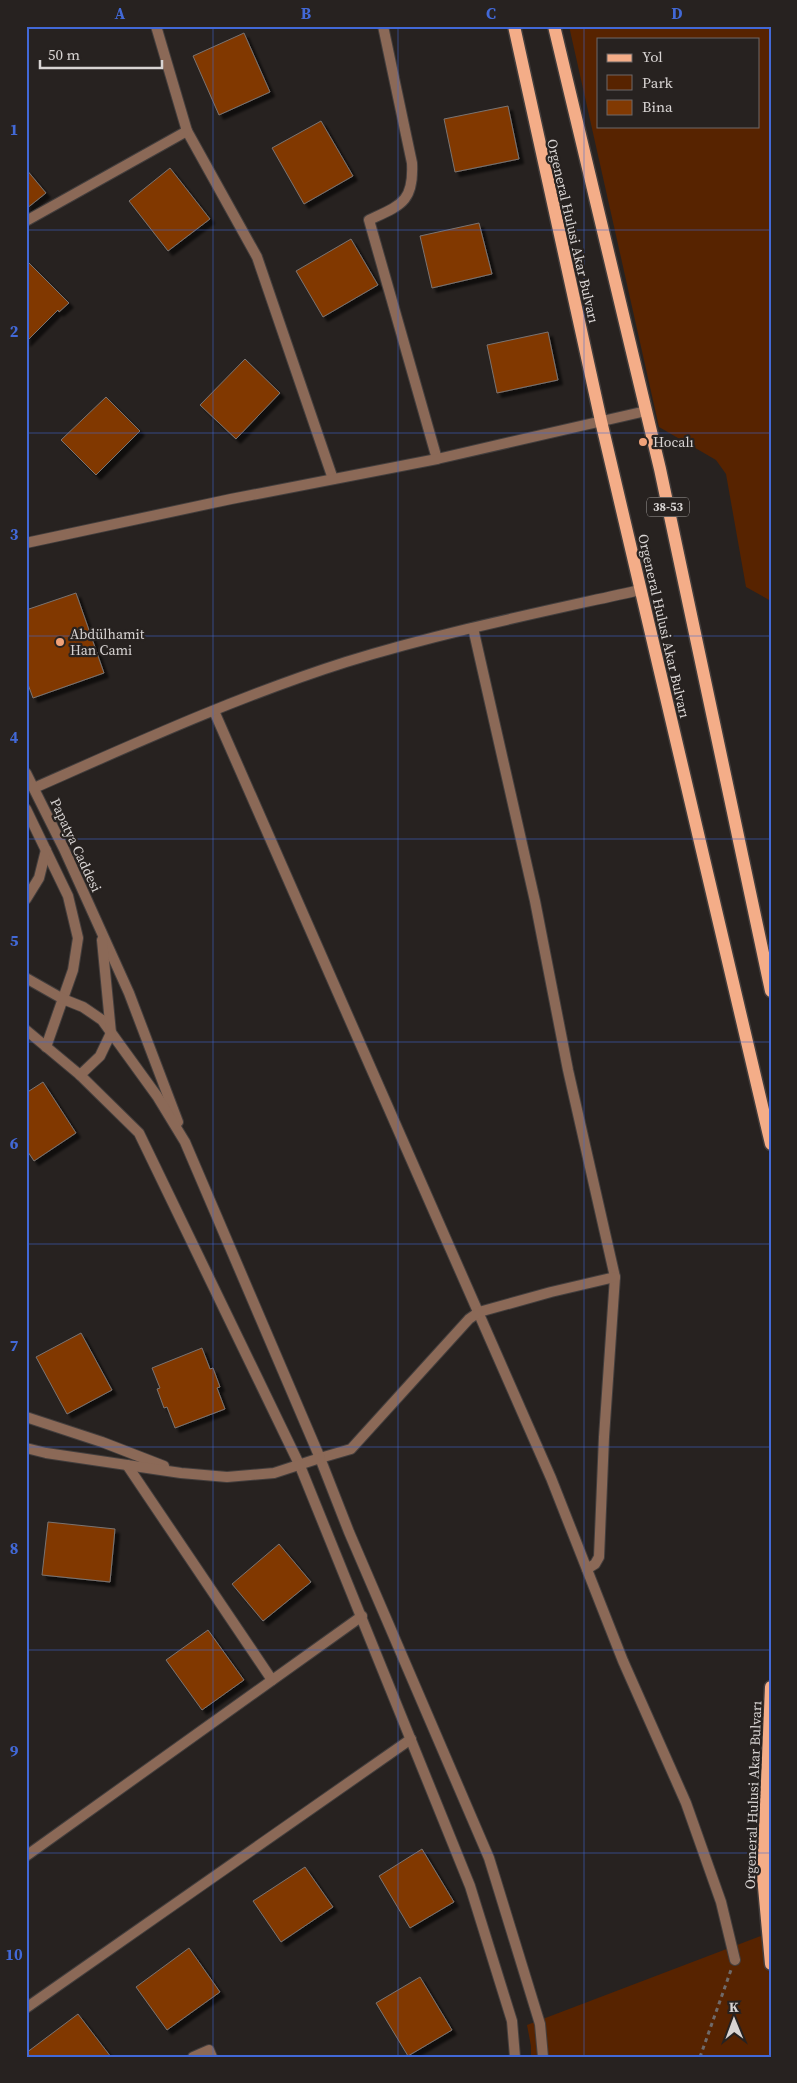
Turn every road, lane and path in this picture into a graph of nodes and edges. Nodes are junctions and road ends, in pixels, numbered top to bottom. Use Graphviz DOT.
graph roads {
  1 [pos="156,26"];
  2 [pos="383,26"];
  3 [pos="514,26"];
  4 [pos="554,26"];
  5 [pos="187,131"];
  6 [pos="26,221"];
  7 [pos="646,411"];
  8 [pos="601,422"];
  9 [pos="437,459"];
  10 [pos="333,479"];
  11 [pos="26,543"];
  12 [pos="640,590"];
  13 [pos="473,628"];
  14 [pos="214,711"];
  15 [pos="26,773"];
  16 [pos="34,788"];
  17 [pos="26,809"];
  18 [pos="46,850"];
  19 [pos="26,899"];
  20 [pos="101,930"];
  21 [pos="26,978"];
  22 [pos="771,991"];
  23 [pos="63,999"];
  24 [pos="26,1030"];
  25 [pos="111,1033"];
  26 [pos="46,1047"];
  27 [pos="80,1075"];
  28 [pos="185,1142"];
  29 [pos="771,1144"];
  30 [pos="615,1278"];
  31 [pos="479,1312"];
  32 [pos="26,1416"];
  33 [pos="26,1448"];
  34 [pos="320,1458"];
  35 [pos="127,1465"];
  36 [pos="300,1466"];
  37 [pos="180,1473"];
  38 [pos="587,1569"];
  39 [pos="362,1616"];
  40 [pos="272,1680"];
  41 [pos="771,1687"];
  42 [pos="411,1739"];
  43 [pos="26,1856"];
  44 [pos="734,1960"];
  45 [pos="771,1964"];
  46 [pos="26,2008"];
  47 [pos="193,2057"];
  48 [pos="212,2057"];
  49 [pos="515,2057"];
  50 [pos="543,2057"];
  51 [pos="700,2057"];
  1 -- 5 [label="street"];
  2 -- 9 [label="street"];
  3 -- 8 [label="main road, Orgeneral Hulusi Akar Bulvarı"];
  4 -- 7 [label="main road, Orgeneral Hulusi Akar Bulvarı / 38-53"];
  5 -- 6 [label="street"];
  5 -- 10 [label="street"];
  7 -- 8 [label="street"];
  7 -- 22 [label="main road, Orgeneral Hulusi Akar Bulvarı / 38-53"];
  8 -- 9 [label="street"];
  8 -- 12 [label="main road, Orgeneral Hulusi Akar Bulvarı"];
  9 -- 10 [label="street"];
  10 -- 11 [label="street"];
  12 -- 13 [label="street"];
  12 -- 29 [label="main road, Orgeneral Hulusi Akar Bulvarı"];
  13 -- 14 [label="street"];
  13 -- 30 [label="street"];
  14 -- 16 [label="street"];
  14 -- 31 [label="street"];
  15 -- 16 [label="street, Papatya Caddesi"];
  16 -- 20 [label="street, Papatya Caddesi"];
  17 -- 18 [label="street, Papatya Caddesi"];
  18 -- 19 [label="street"];
  18 -- 23 [label="street, Papatya Caddesi"];
  20 -- 25 [label="street"];
  20 -- 28 [label="street, Papatya Caddesi"];
  21 -- 23 [label="street"];
  23 -- 25 [label="street"];
  23 -- 26 [label="street, Papatya Caddesi"];
  24 -- 26 [label="street"];
  25 -- 27 [label="street"];
  25 -- 28 [label="street"];
  26 -- 27 [label="street"];
  27 -- 36 [label="street"];
  28 -- 34 [label="street"];
  30 -- 31 [label="street"];
  30 -- 38 [label="street"];
  31 -- 34 [label="street"];
  31 -- 38 [label="street"];
  32 -- 37 [label="street"];
  33 -- 35 [label="street"];
  34 -- 36 [label="street"];
  34 -- 50 [label="street"];
  35 -- 37 [label="street"];
  35 -- 40 [label="street"];
  36 -- 37 [label="street"];
  36 -- 39 [label="street"];
  38 -- 44 [label="street"];
  39 -- 40 [label="street"];
  39 -- 42 [label="street"];
  40 -- 43 [label="street"];
  41 -- 45 [label="main road, Orgeneral Hulusi Akar Bulvarı"];
  42 -- 46 [label="street"];
  42 -- 49 [label="street"];
  44 -- 51 [label="path"];
  47 -- 48 [label="street"];
}
